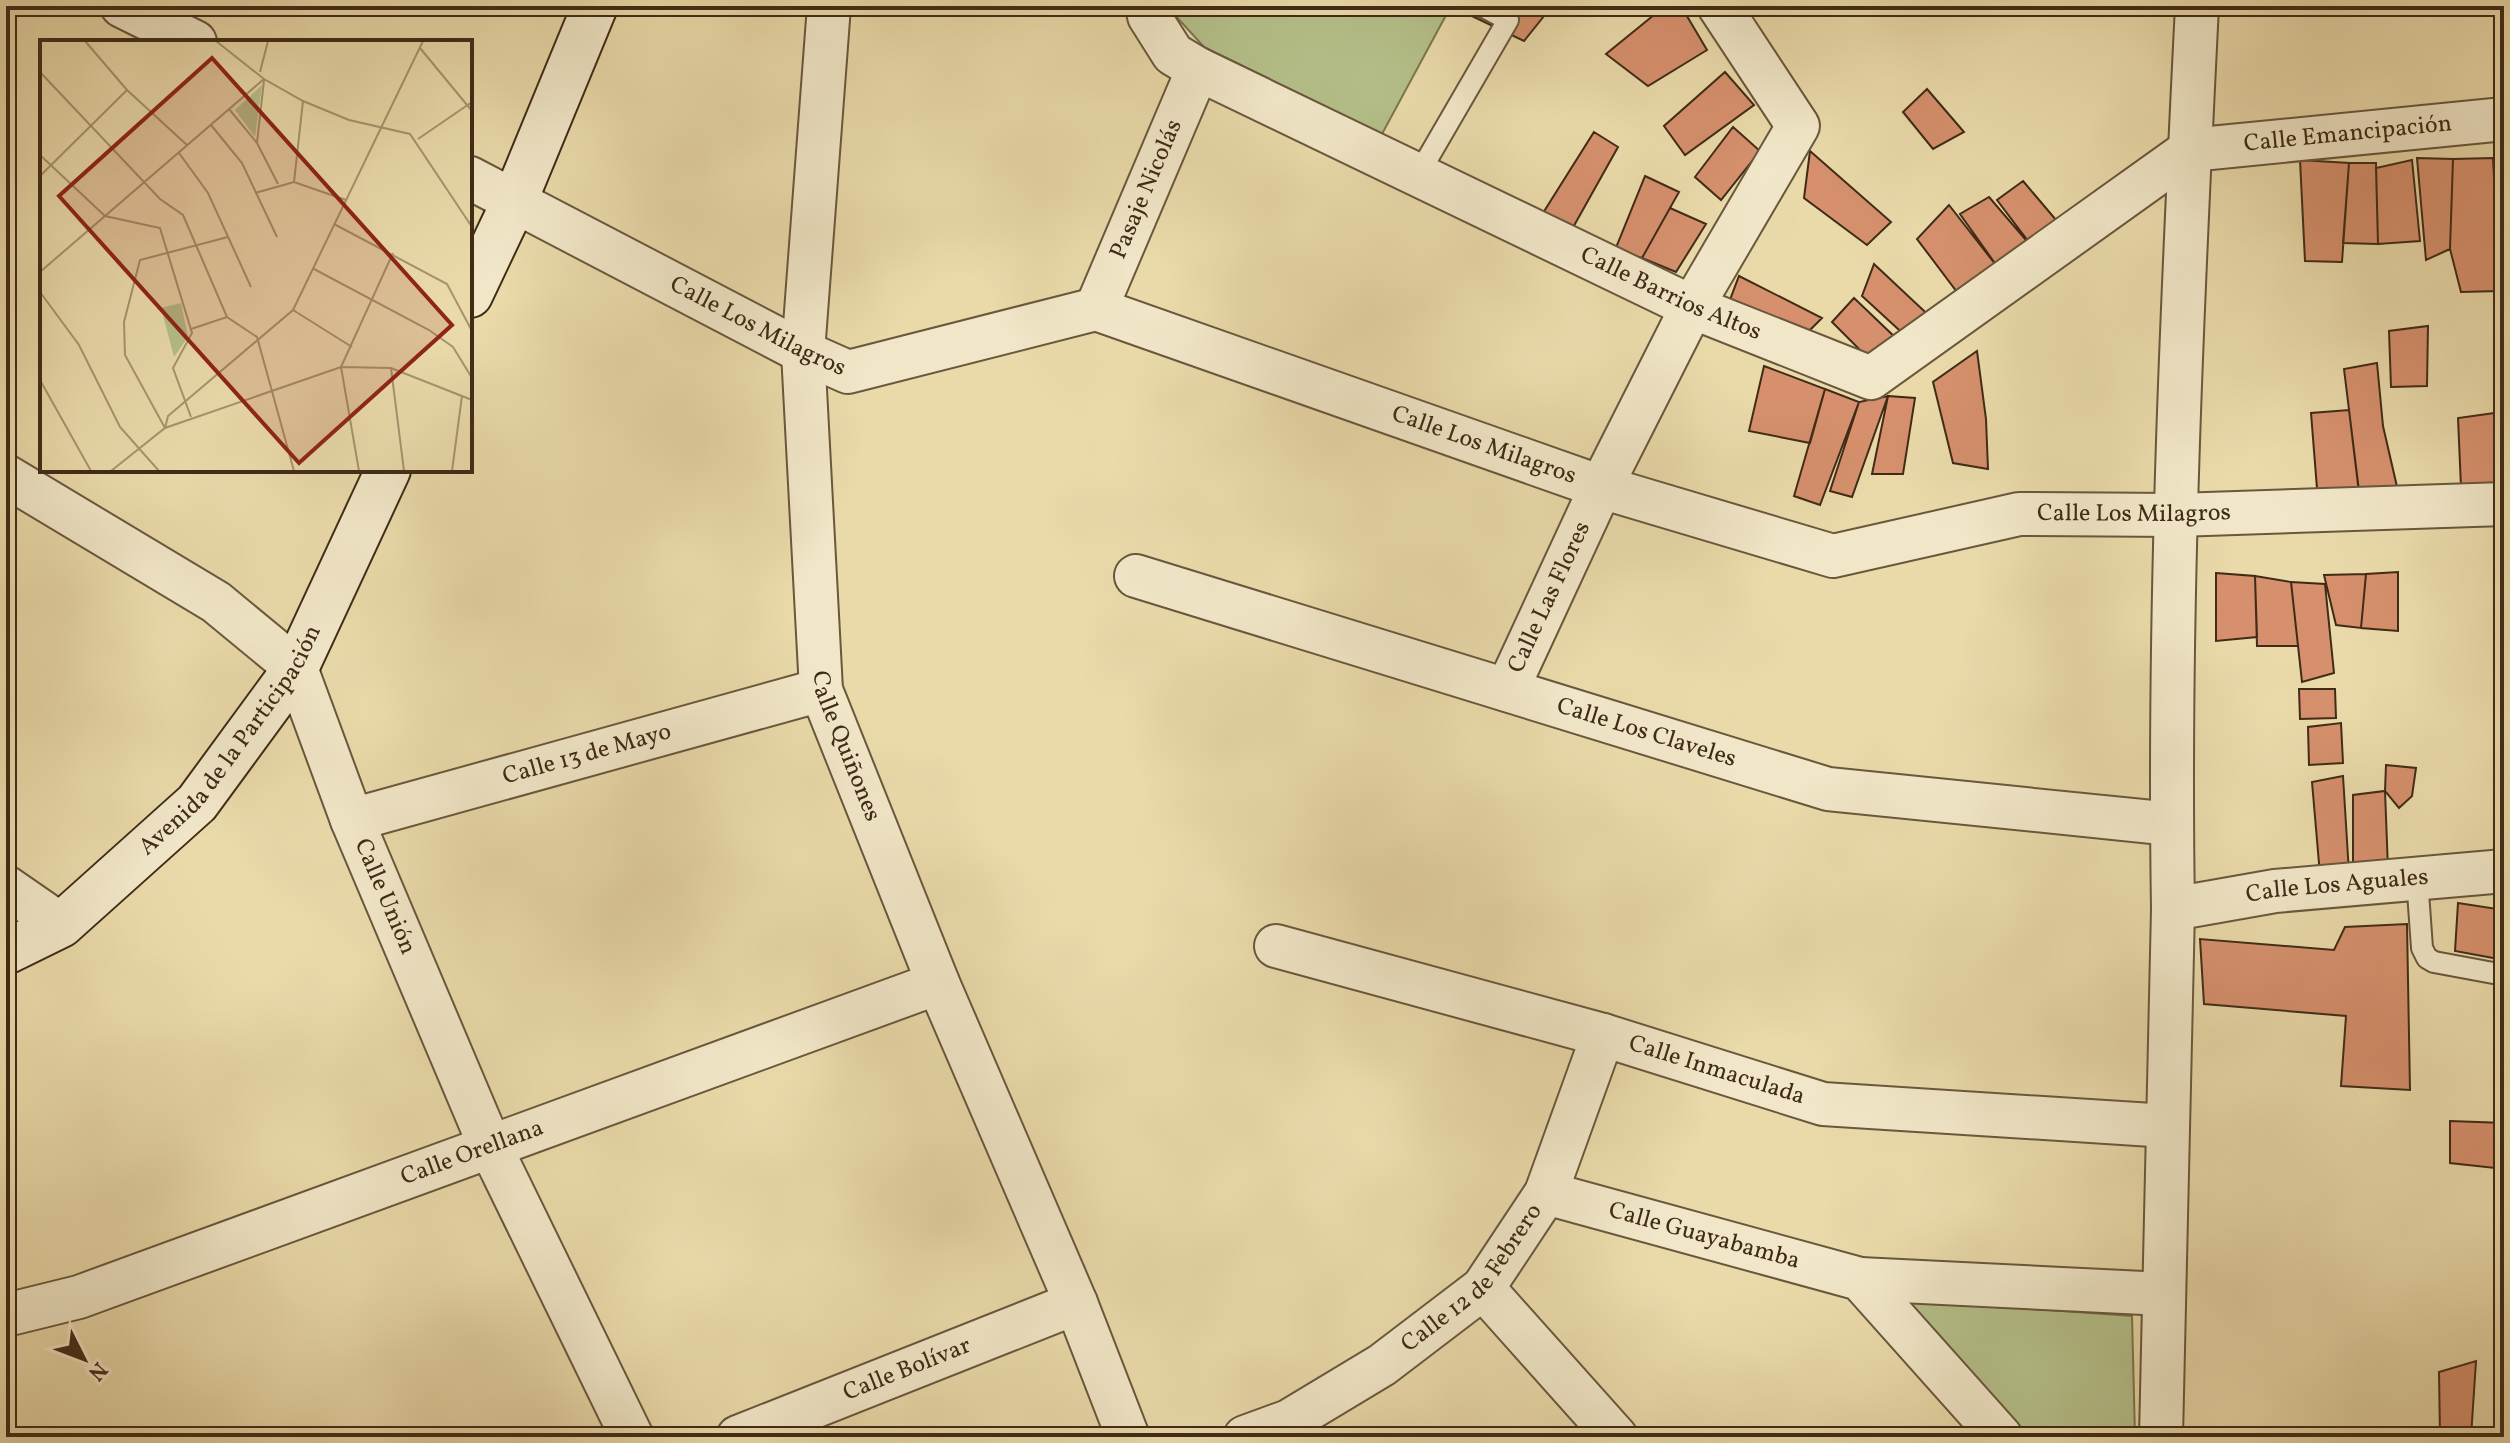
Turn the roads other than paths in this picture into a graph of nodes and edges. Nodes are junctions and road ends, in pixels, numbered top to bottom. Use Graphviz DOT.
graph roads {
  1 [pos="122,6"];
  2 [pos="595,6"];
  3 [pos="829,6"];
  4 [pos="1147,6"];
  5 [pos="1482,6"];
  6 [pos="1719,6"];
  7 [pos="2197,6"];
  8 [pos="191,40"];
  9 [pos="1198,69"];
  10 [pos="2504,119"];
  11 [pos="2190,150"];
  12 [pos="1418,175"];
  13 [pos="472,179"];
  14 [pos="515,200"];
  15 [pos="472,291"];
  16 [pos="1692,307"];
  17 [pos="1096,309"];
  18 [pos="803,352"];
  19 [pos="387,472"];
  20 [pos="6,476"];
  21 [pos="1601,487"];
  22 [pos="2504,504"];
  23 [pos="2177,515"];
  24 [pos="1136,576"];
  25 [pos="296,668"];
  26 [pos="821,690"];
  27 [pos="1507,690"];
  28 [pos="352,820"];
  29 [pos="2172,824"];
  30 [pos="2504,871"];
  31 [pos="2417,878"];
  32 [pos="6,887"];
  33 [pos="2173,909"];
  34 [pos="61,925"];
  35 [pos="1276,946"];
  36 [pos="6,952"];
  37 [pos="2504,975"];
  38 [pos="938,983"];
  39 [pos="1603,1035"];
  40 [pos="2168,1126"];
  41 [pos="490,1146"];
  42 [pos="1546,1193"];
  43 [pos="1860,1279"];
  44 [pos="1483,1288"];
  45 [pos="2164,1294"];
  46 [pos="1076,1303"];
  47 [pos="6,1315"];
  48 [pos="632,1437"];
  49 [pos="738,1437"];
  50 [pos="1128,1437"];
  51 [pos="1245,1437"];
  52 [pos="1616,1437"];
  53 [pos="2001,1437"];
  54 [pos="2161,1437"];
  1 -- 8 [label="street"];
  2 -- 14 [label="main road"];
  3 -- 18 [label="street, Calle Quiñones"];
  4 -- 9 [label="street, Calle Barrios Altos"];
  5 -- 12 [label="lane"];
  6 -- 16 [label="street, Calle Las Flores"];
  7 -- 11 [label="street"];
  9 -- 12 [label="street, Calle Barrios Altos"];
  9 -- 17 [label="street, Pasaje Nicolás"];
  10 -- 11 [label="street, Calle Emancipación"];
  11 -- 16 [label="street, Calle Barrios Altos"];
  11 -- 23 [label="street"];
  12 -- 16 [label="street, Calle Barrios Altos"];
  13 -- 14 [label="street, Calle Los Milagros"];
  14 -- 15 [label="main road"];
  14 -- 18 [label="street, Calle Los Milagros"];
  16 -- 21 [label="street, Calle Las Flores"];
  17 -- 18 [label="street, Calle Los Milagros"];
  17 -- 21 [label="street, Calle Los Milagros"];
  18 -- 26 [label="street, Calle Quiñones"];
  19 -- 25 [label="main road, Avenida de la Participación"];
  20 -- 25 [label="street"];
  21 -- 23 [label="street, Calle Los Milagros"];
  21 -- 27 [label="street, Calle Las Flores"];
  22 -- 23 [label="street, Calle Los Milagros"];
  23 -- 29 [label="street"];
  24 -- 27 [label="street, Calle Los Claveles"];
  25 -- 28 [label="street, Calle Unión"];
  25 -- 34 [label="main road, Avenida de la Participación"];
  26 -- 28 [label="street, Calle 13 de Mayo"];
  26 -- 38 [label="street, Calle Quiñones"];
  27 -- 29 [label="street, Calle Los Claveles"];
  28 -- 41 [label="street, Calle Unión"];
  29 -- 33 [label="street"];
  30 -- 31 [label="street, Calle Los Aguales"];
  31 -- 33 [label="street, Calle Los Aguales"];
  31 -- 37 [label="lane"];
  32 -- 34 [label="street"];
  33 -- 40 [label="street"];
  34 -- 36 [label="main road, Avenida de la Participación"];
  35 -- 39 [label="street, Calle Inmaculada"];
  38 -- 41 [label="street, Calle Orellana"];
  38 -- 46 [label="street, Calle Quiñones"];
  39 -- 40 [label="street, Calle Inmaculada"];
  39 -- 42 [label="street, Calle 12 de Febrero"];
  40 -- 45 [label="street"];
  41 -- 47 [label="street, Calle Orellana"];
  41 -- 48 [label="street, Calle Unión"];
  42 -- 43 [label="street, Calle Guayabamba"];
  42 -- 44 [label="street, Calle 12 de Febrero"];
  43 -- 45 [label="street, Calle Guayabamba"];
  43 -- 53 [label="street"];
  44 -- 51 [label="street, Calle 12 de Febrero"];
  44 -- 52 [label="street"];
  45 -- 54 [label="street"];
  46 -- 49 [label="street, Calle Bolívar"];
  46 -- 50 [label="street, Calle Quiñones"];
}
